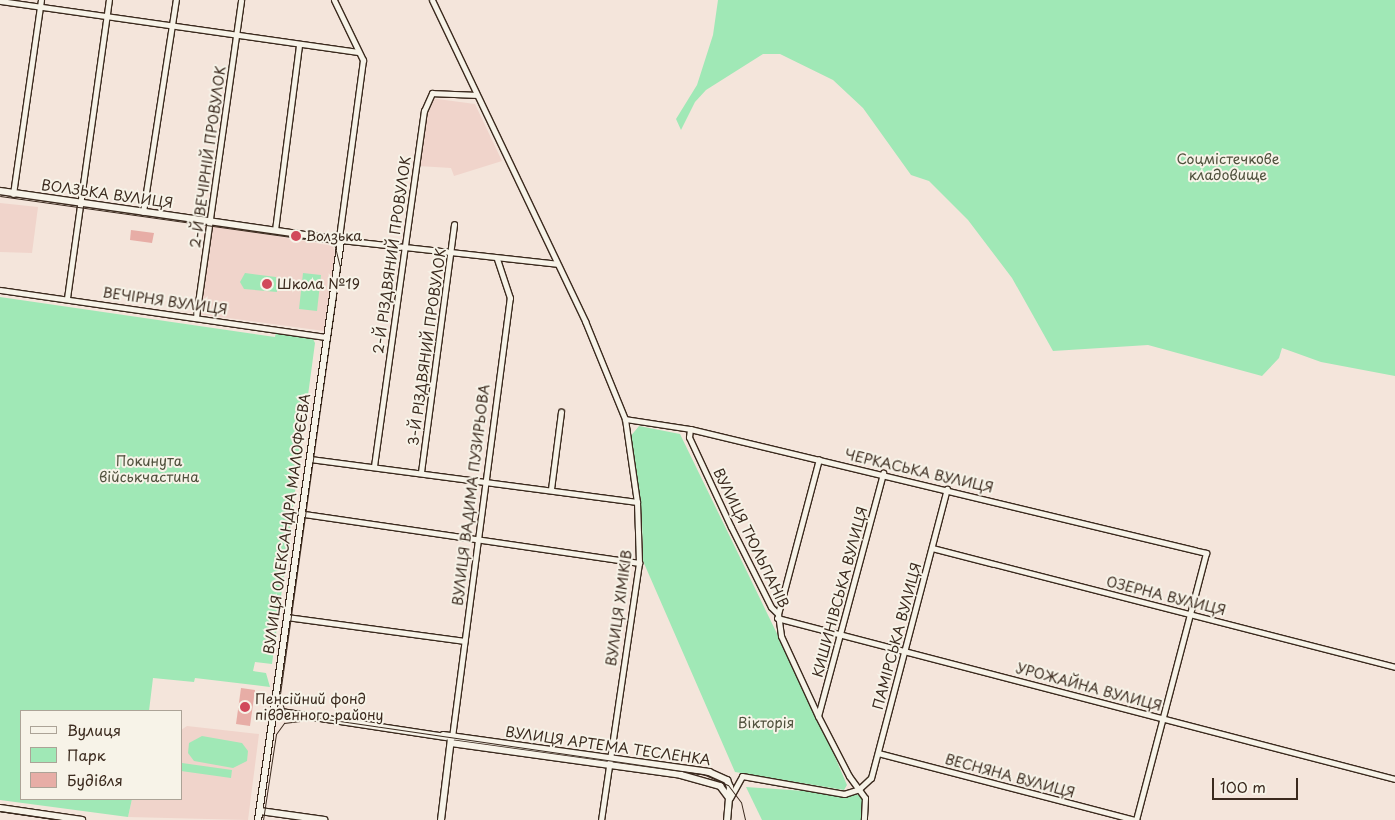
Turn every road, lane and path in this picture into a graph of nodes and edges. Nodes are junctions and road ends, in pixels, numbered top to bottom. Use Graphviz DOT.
graph roads {
  1 [pos="0,0"];
  2 [pos="109,0"];
  3 [pos="176,0"];
  4 [pos="241,0"];
  5 [pos="334,0"];
  6 [pos="432,0"];
  7 [pos="41,3"];
  8 [pos="107,15"];
  9 [pos="173,24"];
  10 [pos="237,32"];
  11 [pos="299,46"];
  12 [pos="357,52"];
  13 [pos="476,95"];
  14 [pos="0,191"];
  15 [pos="13,194"];
  16 [pos="81,202"];
  17 [pos="143,212"];
  18 [pos="210,222"];
  19 [pos="454,224"];
  20 [pos="275,230"];
  21 [pos="340,238"];
  22 [pos="404,247"];
  23 [pos="450,253"];
  24 [pos="497,259"];
  25 [pos="557,264"];
  26 [pos="0,290"];
  27 [pos="66,298"];
  28 [pos="196,317"];
  29 [pos="327,337"];
  30 [pos="562,412"];
  31 [pos="624,419"];
  32 [pos="690,428"];
  33 [pos="310,459"];
  34 [pos="818,459"];
  35 [pos="374,466"];
  36 [pos="421,472"];
  37 [pos="883,473"];
  38 [pos="486,480"];
  39 [pos="551,489"];
  40 [pos="947,489"];
  41 [pos="638,502"];
  42 [pos="304,514"];
  43 [pos="479,538"];
  44 [pos="932,548"];
  45 [pos="640,563"];
  46 [pos="1191,614"];
  47 [pos="778,616"];
  48 [pos="287,617"];
  49 [pos="841,635"];
  50 [pos="464,641"];
  51 [pos="905,650"];
  52 [pos="1395,667"];
  53 [pos="274,711"];
  54 [pos="818,716"];
  55 [pos="1163,717"];
  56 [pos="451,740"];
  57 [pos="878,753"];
  58 [pos="611,758"];
  59 [pos="610,766"];
  60 [pos="1395,779"];
  61 [pos="861,787"];
  62 [pos="730,800"];
  63 [pos="0,808"];
  64 [pos="260,811"];
  65 [pos="82,820"];
  66 [pos="258,820"];
  67 [pos="324,820"];
  68 [pos="441,820"];
  69 [pos="601,820"];
  70 [pos="727,820"];
  71 [pos="864,820"];
  72 [pos="1136,820"];
  1 -- 7 [label="street"];
  2 -- 8 [label="street"];
  3 -- 9 [label="street"];
  4 -- 10 [label="street, 2-Й ВЕЧІРНІЙ ПРОВУЛОК"];
  5 -- 12 [label="street, ВУЛИЦЯ ОЛЕКСАНДРА МАЛОФЄЄВА"];
  6 -- 13 [label="street, ВУЛИЦЯ ХІМІКІВ"];
  7 -- 8 [label="street"];
  7 -- 15 [label="street"];
  8 -- 9 [label="street"];
  8 -- 16 [label="street"];
  9 -- 10 [label="street"];
  9 -- 17 [label="street"];
  10 -- 11 [label="street"];
  10 -- 18 [label="street, 2-Й ВЕЧІРНІЙ ПРОВУЛОК"];
  11 -- 12 [label="street"];
  11 -- 20 [label="street"];
  12 -- 21 [label="street, ВУЛИЦЯ ОЛЕКСАНДРА МАЛОФЄЄВА"];
  13 -- 22 [label="street, 2-Й РІЗДВЯНИЙ ПРОВУЛОК"];
  13 -- 25 [label="street, ВУЛИЦЯ ХІМІКІВ"];
  14 -- 15 [label="street, ВОЛЗЬКА ВУЛИЦЯ"];
  15 -- 16 [label="street, ВОЛЗЬКА ВУЛИЦЯ"];
  16 -- 17 [label="street, ВОЛЗЬКА ВУЛИЦЯ"];
  16 -- 27 [label="street"];
  17 -- 18 [label="street, ВОЛЗЬКА ВУЛИЦЯ"];
  18 -- 20 [label="street, ВОЛЗЬКА ВУЛИЦЯ"];
  18 -- 28 [label="street, 2-Й ВЕЧІРНІЙ ПРОВУЛОК"];
  19 -- 23 [label="street, 3-Й РІЗДВЯНИЙ ПРОВУЛОК"];
  20 -- 21 [label="street, ВОЛЗЬКА ВУЛИЦЯ"];
  21 -- 22 [label="street"];
  21 -- 29 [label="street, ВУЛИЦЯ ОЛЕКСАНДРА МАЛОФЄЄВА"];
  22 -- 23 [label="street"];
  22 -- 35 [label="street, 2-Й РІЗДВЯНИЙ ПРОВУЛОК"];
  23 -- 24 [label="street"];
  23 -- 36 [label="street, 3-Й РІЗДВЯНИЙ ПРОВУЛОК"];
  24 -- 25 [label="street"];
  24 -- 38 [label="street, ВУЛИЦЯ ВАДИМА ПУЗИРЬОВА"];
  25 -- 31 [label="street, ВУЛИЦЯ ХІМІКІВ"];
  26 -- 27 [label="street, ВЕЧІРНЯ ВУЛИЦЯ"];
  27 -- 28 [label="street, ВЕЧІРНЯ ВУЛИЦЯ"];
  28 -- 29 [label="street, ВЕЧІРНЯ ВУЛИЦЯ"];
  29 -- 33 [label="street, ВУЛИЦЯ ОЛЕКСАНДРА МАЛОФЄЄВА"];
  30 -- 39 [label="street"];
  31 -- 32 [label="street, ЧЕРКАСЬКА ВУЛИЦЯ"];
  31 -- 41 [label="street, ВУЛИЦЯ ХІМІКІВ"];
  32 -- 34 [label="street, ЧЕРКАСЬКА ВУЛИЦЯ"];
  32 -- 47 [label="street, ВУЛИЦЯ ТЮЛЬПАНІВ"];
  33 -- 35 [label="street"];
  33 -- 42 [label="street, ВУЛИЦЯ ОЛЕКСАНДРА МАЛОФЄЄВА"];
  34 -- 37 [label="street, ЧЕРКАСЬКА ВУЛИЦЯ"];
  34 -- 47 [label="street"];
  35 -- 36 [label="street"];
  36 -- 38 [label="street"];
  37 -- 40 [label="street, ЧЕРКАСЬКА ВУЛИЦЯ"];
  37 -- 49 [label="street, КИШИНІВСЬКА ВУЛИЦЯ"];
  38 -- 39 [label="street"];
  38 -- 43 [label="street, ВУЛИЦЯ ВАДИМА ПУЗИРЬОВА"];
  39 -- 41 [label="street"];
  40 -- 44 [label="street, ПАМІРСЬКА ВУЛИЦЯ"];
  40 -- 46 [label="street, ЧЕРКАСЬКА ВУЛИЦЯ"];
  41 -- 45 [label="street, ВУЛИЦЯ ХІМІКІВ"];
  42 -- 43 [label="street"];
  42 -- 48 [label="street, ВУЛИЦЯ ОЛЕКСАНДРА МАЛОФЄЄВА"];
  43 -- 45 [label="street"];
  43 -- 50 [label="street, ВУЛИЦЯ ВАДИМА ПУЗИРЬОВА"];
  44 -- 46 [label="street, ОЗЕРНА ВУЛИЦЯ"];
  44 -- 51 [label="street, ПАМІРСЬКА ВУЛИЦЯ"];
  45 -- 58 [label="street, ВУЛИЦЯ ХІМІКІВ"];
  46 -- 52 [label="street, ОЗЕРНА ВУЛИЦЯ"];
  46 -- 55 [label="street"];
  47 -- 49 [label="street, УРОЖАЙНА ВУЛИЦЯ"];
  47 -- 54 [label="street, ВУЛИЦЯ ТЮЛЬПАНІВ"];
  48 -- 50 [label="street"];
  48 -- 53 [label="street, ВУЛИЦЯ ОЛЕКСАНДРА МАЛОФЄЄВА"];
  49 -- 51 [label="street, УРОЖАЙНА ВУЛИЦЯ"];
  49 -- 54 [label="street, КИШИНІВСЬКА ВУЛИЦЯ"];
  50 -- 56 [label="street, ВУЛИЦЯ ВАДИМА ПУЗИРЬОВА"];
  51 -- 55 [label="street, УРОЖАЙНА ВУЛИЦЯ"];
  51 -- 57 [label="street, ПАМІРСЬКА ВУЛИЦЯ"];
  53 -- 56 [label="street"];
  53 -- 64 [label="street, ВУЛИЦЯ ОЛЕКСАНДРА МАЛОФЄЄВА"];
  54 -- 61 [label="street, ВУЛИЦЯ ТЮЛЬПАНІВ"];
  55 -- 60 [label="street, УРОЖАЙНА ВУЛИЦЯ"];
  55 -- 72 [label="street"];
  56 -- 58 [label="street, ВУЛИЦЯ АРТЕМА ТЕСЛЕНКА"];
  56 -- 59 [label="street, ВУЛИЦЯ АРТЕМА ТЕСЛЕНКА"];
  56 -- 68 [label="street, ВУЛИЦЯ ВАДИМА ПУЗИРЬОВА"];
  57 -- 61 [label="street, ПАМІРСЬКА ВУЛИЦЯ"];
  57 -- 72 [label="street, ВЕСНЯНА ВУЛИЦЯ"];
  58 -- 59 [label="street, ВУЛИЦЯ ХІМІКІВ"];
  58 -- 62 [label="street, ВУЛИЦЯ АРТЕМА ТЕСЛЕНКА"];
  59 -- 62 [label="street, ВУЛИЦЯ АРТЕМА ТЕСЛЕНКА"];
  59 -- 69 [label="street, ВУЛИЦЯ ХІМІКІВ"];
  61 -- 62 [label="street"];
  61 -- 71 [label="street, ВУЛИЦЯ ТЮЛЬПАНІВ"];
  62 -- 70 [label="street"];
  63 -- 65 [label="street"];
  64 -- 66 [label="street"];
  64 -- 67 [label="street"];
}
